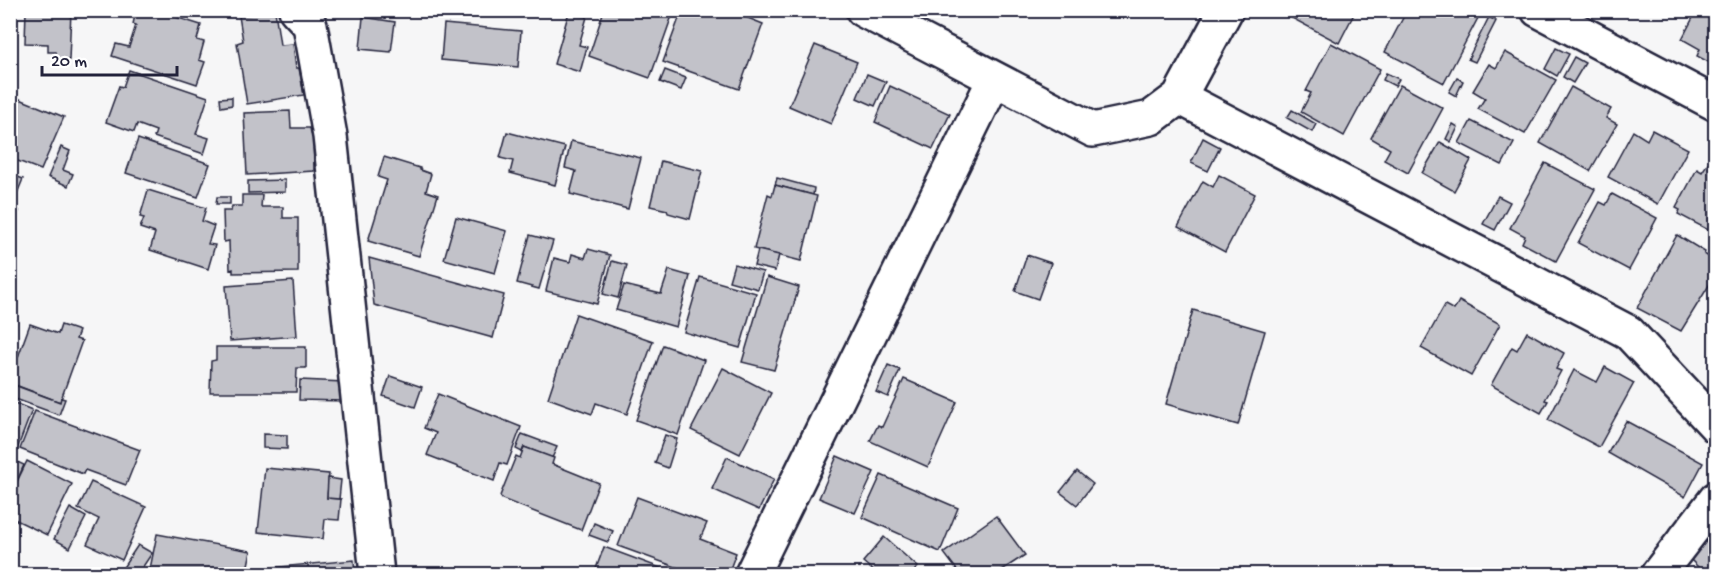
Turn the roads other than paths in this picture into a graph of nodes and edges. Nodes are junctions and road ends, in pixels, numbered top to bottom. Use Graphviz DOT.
graph roads {
  1 [pos="297,10"];
  2 [pos="863,10"];
  3 [pos="1226,10"];
  4 [pos="1538,10"];
  5 [pos="994,80"];
  6 [pos="1179,97"];
  7 [pos="1716,104"];
  8 [pos="1716,426"];
  9 [pos="1716,499"];
  10 [pos="377,574"];
  11 [pos="752,574"];
  12 [pos="1658,574"];
  1 -- 10 [label="street"];
  2 -- 5 [label="street"];
  3 -- 6 [label="street"];
  4 -- 7 [label="street"];
  5 -- 6 [label="street"];
  5 -- 11 [label="street"];
  6 -- 8 [label="street"];
  9 -- 12 [label="street"];
}
